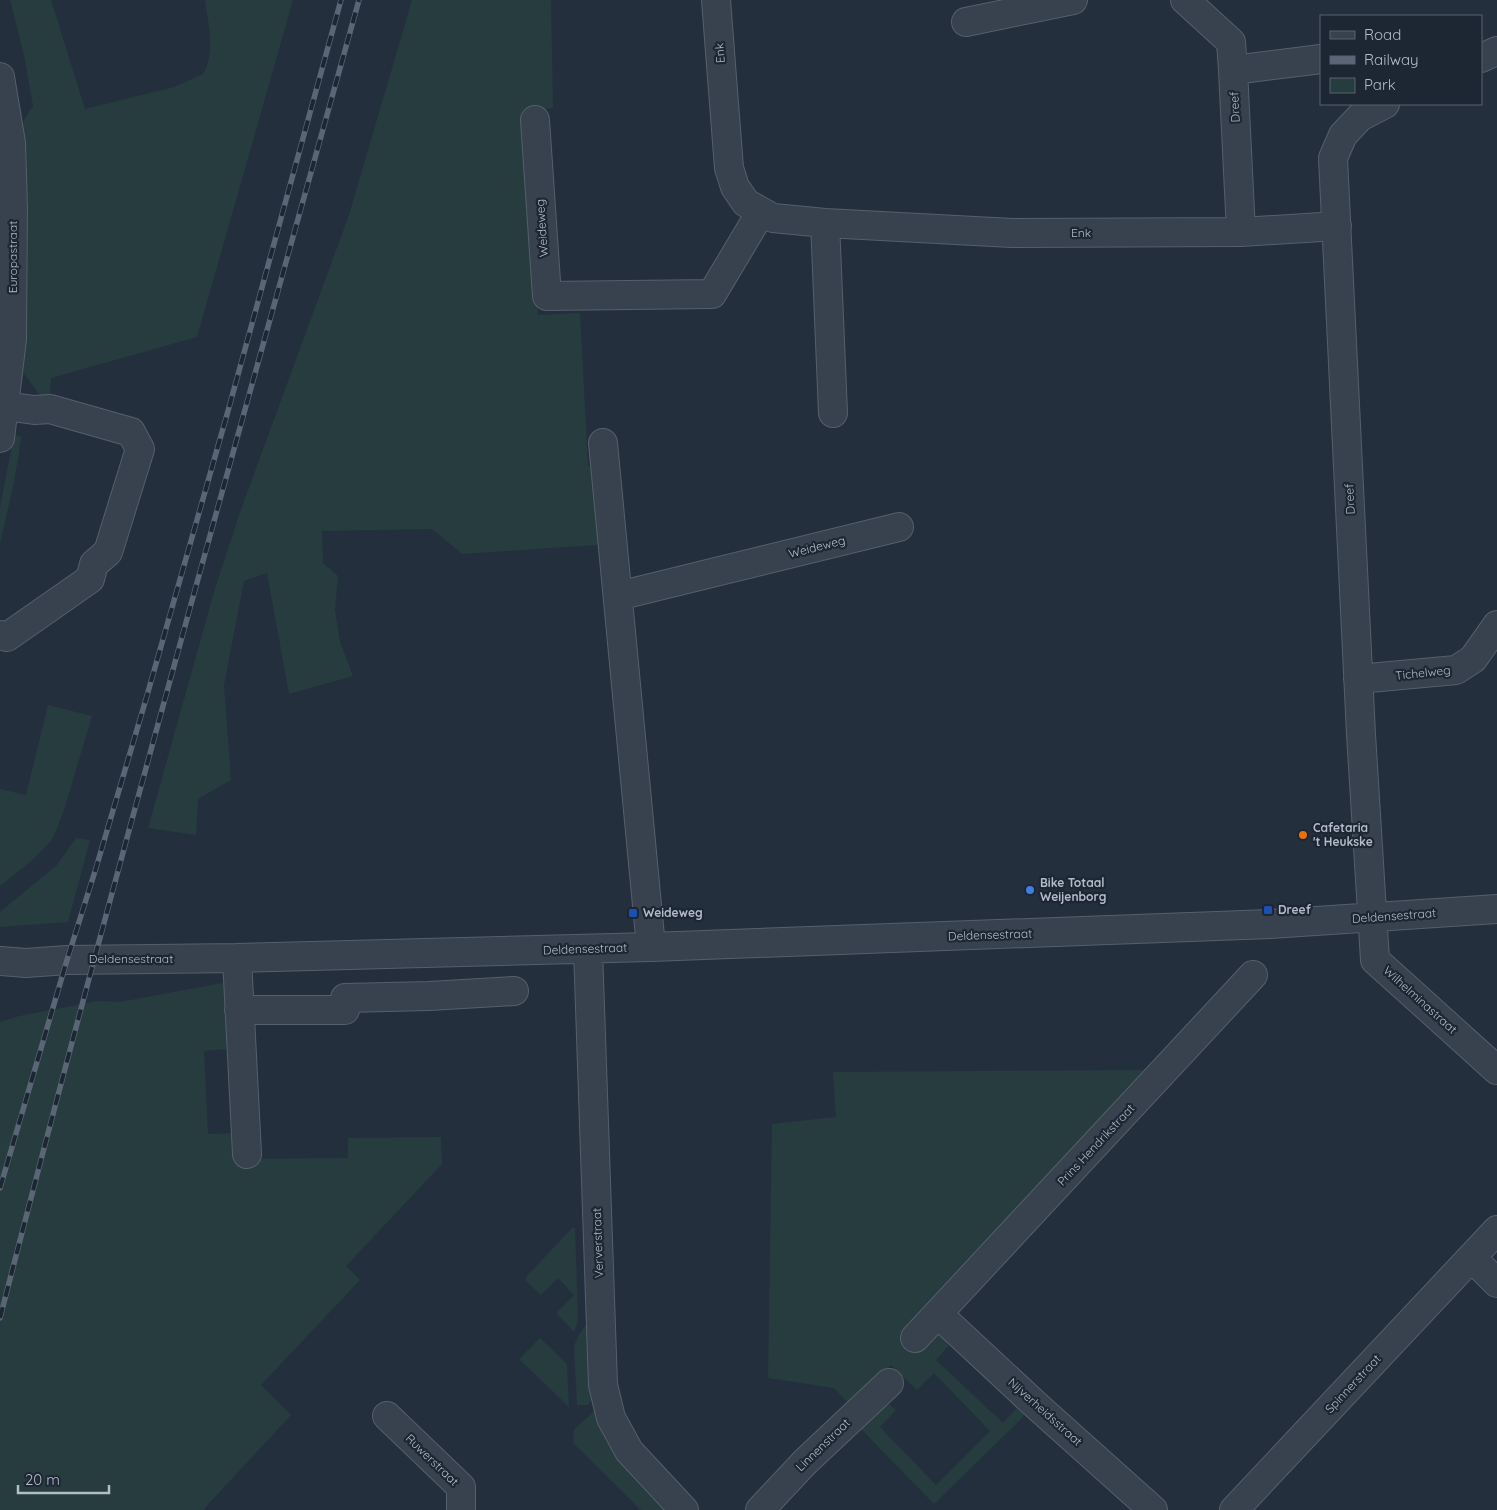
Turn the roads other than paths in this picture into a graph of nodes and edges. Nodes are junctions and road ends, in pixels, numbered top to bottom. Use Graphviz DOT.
graph roads {
  1 [pos="716,0"];
  2 [pos="1072,0"];
  3 [pos="1185,0"];
  4 [pos="966,22"];
  5 [pos="1497,51"];
  6 [pos="1482,58"];
  7 [pos="1320,59"];
  8 [pos="1233,70"];
  9 [pos="0,76"];
  10 [pos="1383,105"];
  11 [pos="535,120"];
  12 [pos="761,212"];
  13 [pos="825,222"];
  14 [pos="1337,226"];
  15 [pos="1241,232"];
  16 [pos="5,406"];
  17 [pos="833,413"];
  18 [pos="0,438"];
  19 [pos="603,443"];
  20 [pos="899,527"];
  21 [pos="618,596"];
  22 [pos="1497,625"];
  23 [pos="0,635"];
  24 [pos="1358,679"];
  25 [pos="1497,909"];
  26 [pos="1373,917"];
  27 [pos="651,947"];
  28 [pos="588,949"];
  29 [pos="482,952"];
  30 [pos="344,956"];
  31 [pos="238,958"];
  32 [pos="13,962"];
  33 [pos="1253,975"];
  34 [pos="0,976"];
  35 [pos="514,991"];
  36 [pos="483,993"];
  37 [pos="345,998"];
  38 [pos="239,1010"];
  39 [pos="1497,1070"];
  40 [pos="247,1154"];
  41 [pos="1497,1230"];
  42 [pos="1472,1258"];
  43 [pos="1497,1283"];
  44 [pos="938,1314"];
  45 [pos="915,1338"];
  46 [pos="889,1382"];
  47 [pos="387,1416"];
  48 [pos="461,1510"];
  49 [pos="684,1510"];
  50 [pos="760,1510"];
  51 [pos="1153,1510"];
  52 [pos="1234,1510"];
  1 -- 12 [label="street, Enk"];
  2 -- 4 [label="street"];
  3 -- 8 [label="street, Dreef"];
  5 -- 6 [label="street"];
  7 -- 8 [label="street"];
  8 -- 15 [label="street, Dreef"];
  9 -- 16 [label="street, Europastraat"];
  10 -- 14 [label="street, Dreef"];
  11 -- 12 [label="street, Weideweg"];
  12 -- 13 [label="street, Enk"];
  13 -- 15 [label="street, Enk"];
  13 -- 17 [label="street"];
  14 -- 15 [label="street, Enk"];
  14 -- 24 [label="street, Dreef"];
  16 -- 18 [label="street, Europastraat"];
  16 -- 23 [label="street"];
  19 -- 21 [label="street"];
  20 -- 21 [label="street, Weideweg"];
  21 -- 27 [label="street"];
  22 -- 24 [label="street, Tichelweg"];
  24 -- 26 [label="street, Dreef"];
  25 -- 26 [label="street, Deldensestraat"];
  26 -- 27 [label="street, Deldensestraat"];
  26 -- 39 [label="street, Wilhelminastraat"];
  27 -- 28 [label="street, Deldensestraat"];
  28 -- 29 [label="street, Deldensestraat"];
  28 -- 49 [label="street, Ververstraat"];
  29 -- 30 [label="street, Deldensestraat"];
  29 -- 36 [label="street"];
  30 -- 31 [label="street, Deldensestraat"];
  30 -- 37 [label="street"];
  31 -- 32 [label="street, Deldensestraat"];
  31 -- 38 [label="street"];
  32 -- 34 [label="street, Deldensestraat"];
  33 -- 44 [label="street, Prins Hendrikstraat"];
  35 -- 36 [label="street"];
  36 -- 37 [label="street"];
  37 -- 38 [label="street"];
  38 -- 40 [label="street"];
  41 -- 42 [label="street, Spinnerstraat"];
  42 -- 43 [label="street"];
  42 -- 52 [label="street, Spinnerstraat"];
  44 -- 45 [label="street, Prins Hendrikstraat"];
  44 -- 51 [label="street, Nijverheidsstraat"];
  46 -- 50 [label="street, Linnenstraat"];
  47 -- 48 [label="street, Ruwerstraat"];
}
